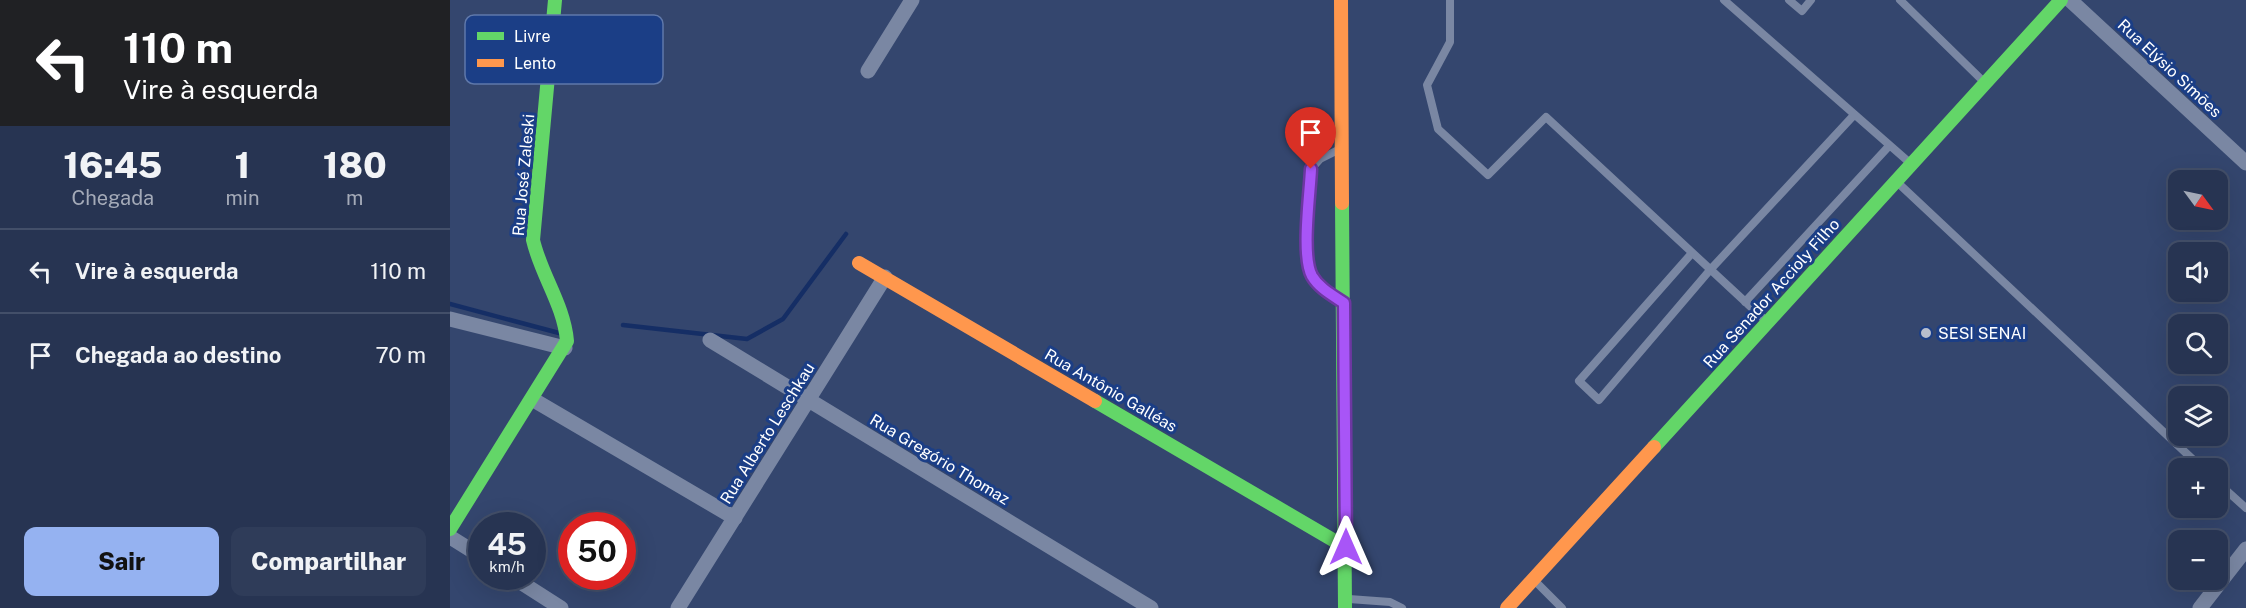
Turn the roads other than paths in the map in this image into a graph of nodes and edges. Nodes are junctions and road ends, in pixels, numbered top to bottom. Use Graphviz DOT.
graph roads {
  1 [pos="555,0"];
  2 [pos="912,0"];
  3 [pos="1341,0"];
  4 [pos="1450,0"];
  5 [pos="1724,0"];
  6 [pos="1790,0"];
  7 [pos="1811,0"];
  8 [pos="1900,0"];
  9 [pos="2061,0"];
  10 [pos="2070,0"];
  11 [pos="554,15"];
  12 [pos="867,70"];
  13 [pos="1985,83"];
  14 [pos="547,84"];
  15 [pos="1854,115"];
  16 [pos="1889,146"];
  17 [pos="1342,148"];
  18 [pos="2246,163"];
  19 [pos="1911,164"];
  20 [pos="1896,181"];
  21 [pos="1692,253"];
  22 [pos="859,263"];
  23 [pos="1710,270"];
  24 [pos="885,277"];
  25 [pos="1745,302"];
  26 [pos="1344,303"];
  27 [pos="450,319"];
  28 [pos="1767,322"];
  29 [pos="710,340"];
  30 [pos="565,348"];
  31 [pos="532,399"];
  32 [pos="809,400"];
  33 [pos="2191,458"];
  34 [pos="2228,492"];
  35 [pos="2246,508"];
  36 [pos="735,518"];
  37 [pos="450,529"];
  38 [pos="450,537"];
  39 [pos="1346,547"];
  40 [pos="468,548"];
  41 [pos="2246,549"];
  42 [pos="1533,579"];
  43 [pos="533,590"];
  44 [pos="1348,605"];
  45 [pos="561,608"];
  46 [pos="678,608"];
  47 [pos="1151,608"];
  48 [pos="1402,608"];
  49 [pos="1507,608"];
  50 [pos="1562,608"];
  51 [pos="2200,608"];
  1 -- 11 [label="street, Rua José Zaleski"];
  2 -- 12 [label="street"];
  3 -- 17 [label="street"];
  4 -- 21 [label="lane"];
  5 -- 15 [label="lane"];
  6 -- 7 [label="lane"];
  8 -- 13 [label="lane"];
  9 -- 13 [label="street, Rua Senador Accioly Filho"];
  10 -- 18 [label="street, Rua Elýsio Simões"];
  13 -- 19 [label="street, Rua Senador Accioly Filho"];
  14 -- 30 [label="street, Rua José Zaleski"];
  15 -- 16 [label="lane"];
  15 -- 23 [label="lane"];
  16 -- 19 [label="lane"];
  16 -- 25 [label="lane"];
  17 -- 26 [label="street"];
  17 -- 26 [label="lane"];
  19 -- 20 [label="street, Rua Senador Accioly Filho"];
  20 -- 28 [label="street, Rua Senador Accioly Filho"];
  20 -- 33 [label="lane"];
  21 -- 23 [label="lane"];
  21 -- 23 [label="lane"];
  22 -- 24 [label="street, Rua Antônio Galléas"];
  23 -- 25 [label="lane"];
  24 -- 32 [label="street, Rua Alberto Leschkau"];
  24 -- 39 [label="street, Rua Antônio Galléas"];
  25 -- 28 [label="lane"];
  26 -- 39 [label="street"];
  27 -- 30 [label="street"];
  28 -- 42 [label="street, Rua Senador Accioly Filho"];
  29 -- 32 [label="street, Rua Gregório Thomaz"];
  30 -- 31 [label="street"];
  31 -- 36 [label="street"];
  31 -- 37 [label="street"];
  32 -- 36 [label="street, Rua Alberto Leschkau"];
  32 -- 47 [label="street, Rua Gregório Thomaz"];
  34 -- 35 [label="lane"];
  36 -- 46 [label="street, Rua Alberto Leschkau"];
  38 -- 40 [label="street"];
  39 -- 44 [label="street"];
  41 -- 51 [label="street"];
  42 -- 49 [label="street, Rua Senador Accioly Filho"];
  42 -- 50 [label="lane"];
  43 -- 45 [label="street"];
  44 -- 48 [label="lane"];
}
